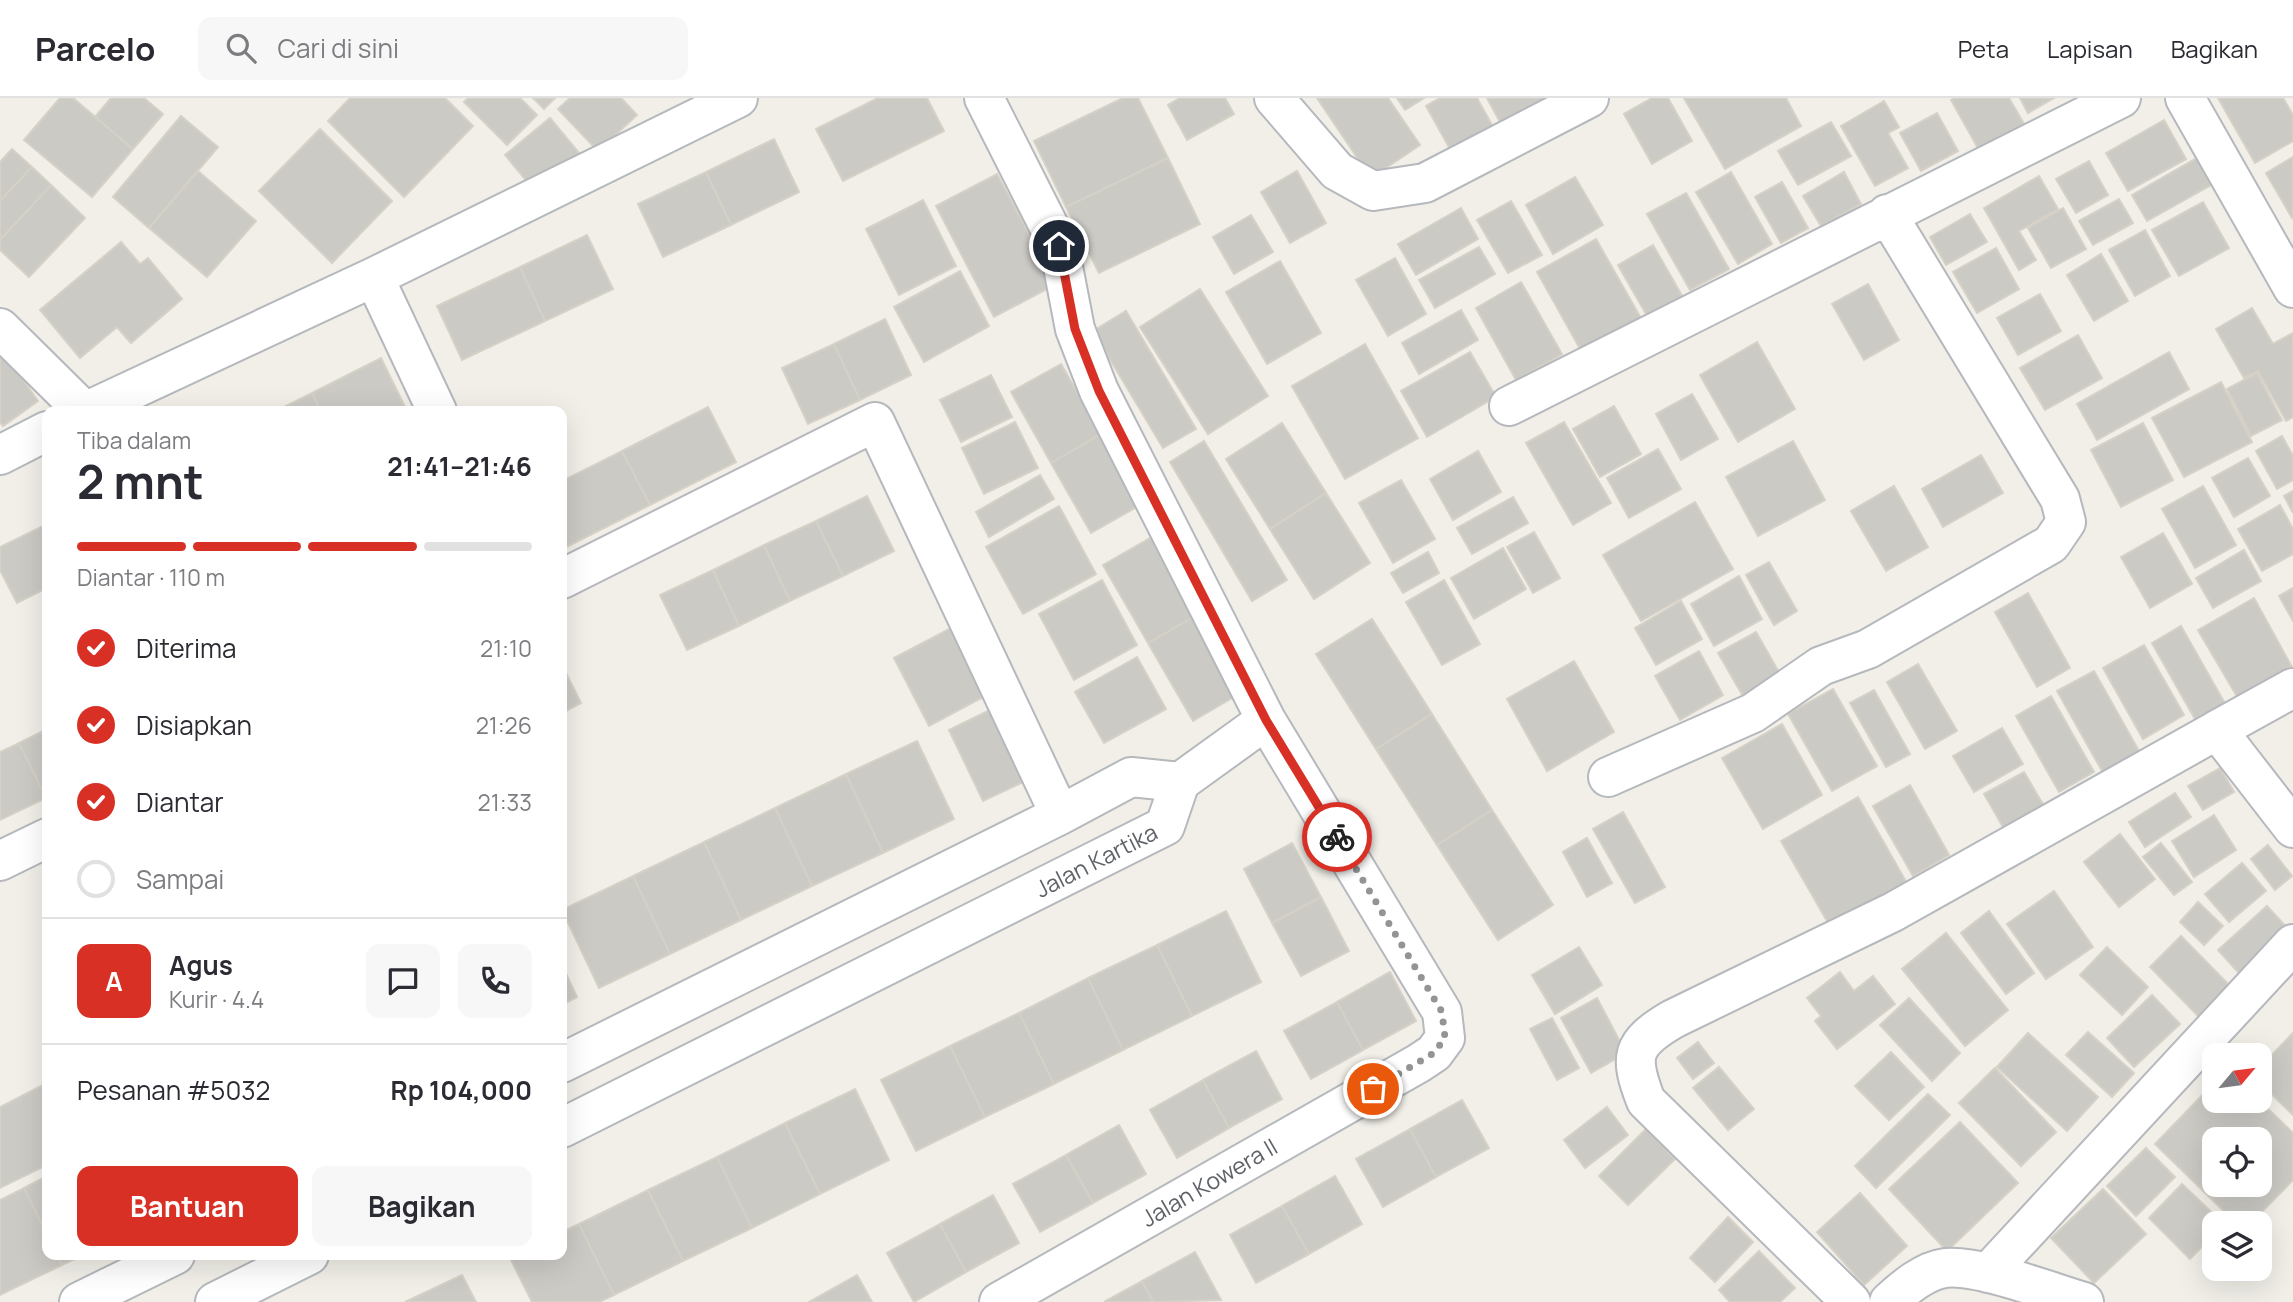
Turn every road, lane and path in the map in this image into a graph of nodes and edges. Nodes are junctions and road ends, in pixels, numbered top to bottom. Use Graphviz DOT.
graph roads {
  1 [pos="738,98"];
  2 [pos="984,98"];
  3 [pos="1274,98"];
  4 [pos="1589,98"];
  5 [pos="2121,98"];
  6 [pos="2185,98"];
  7 [pos="1887,214"];
  8 [pos="374,277"];
  9 [pos="2293,288"];
  10 [pos="0,328"];
  11 [pos="81,406"];
  12 [pos="97,406"];
  13 [pos="435,406"];
  14 [pos="1510,406"];
  15 [pos="42,434"];
  16 [pos="0,455"];
  17 [pos="567,576"];
  18 [pos="2293,688"];
  19 [pos="1266,720"];
  20 [pos="2217,730"];
  21 [pos="1608,777"];
  22 [pos="1180,782"];
  23 [pos="1060,815"];
  24 [pos="2293,828"];
  25 [pos="42,840"];
  26 [pos="0,861"];
  27 [pos="2293,944"];
  28 [pos="567,1061"];
  29 [pos="567,1125"];
  30 [pos="165,1260"];
  31 [pos="299,1260"];
  32 [pos="1988,1273"];
  33 [pos="79,1302"];
  34 [pos="215,1302"];
  35 [pos="999,1302"];
  36 [pos="1851,1302"];
  37 [pos="1889,1302"];
  38 [pos="2084,1302"];
  1 -- 8 [label="street"];
  2 -- 19 [label="street"];
  3 -- 4 [label="street"];
  5 -- 7 [label="street"];
  6 -- 9 [label="street"];
  7 -- 14 [label="street"];
  7 -- 21 [label="street"];
  8 -- 12 [label="street"];
  8 -- 13 [label="street"];
  10 -- 11 [label="street"];
  15 -- 16 [label="street"];
  17 -- 23 [label="street"];
  18 -- 20 [label="street"];
  19 -- 22 [label="street"];
  19 -- 35 [label="street, Jalan Kowera II"];
  20 -- 24 [label="street"];
  20 -- 36 [label="street"];
  22 -- 23 [label="street"];
  22 -- 29 [label="street, Jalan Kartika"];
  23 -- 28 [label="street"];
  25 -- 26 [label="street"];
  27 -- 32 [label="street"];
  30 -- 33 [label="street"];
  31 -- 34 [label="street"];
  32 -- 37 [label="street"];
  32 -- 38 [label="street"];
}
